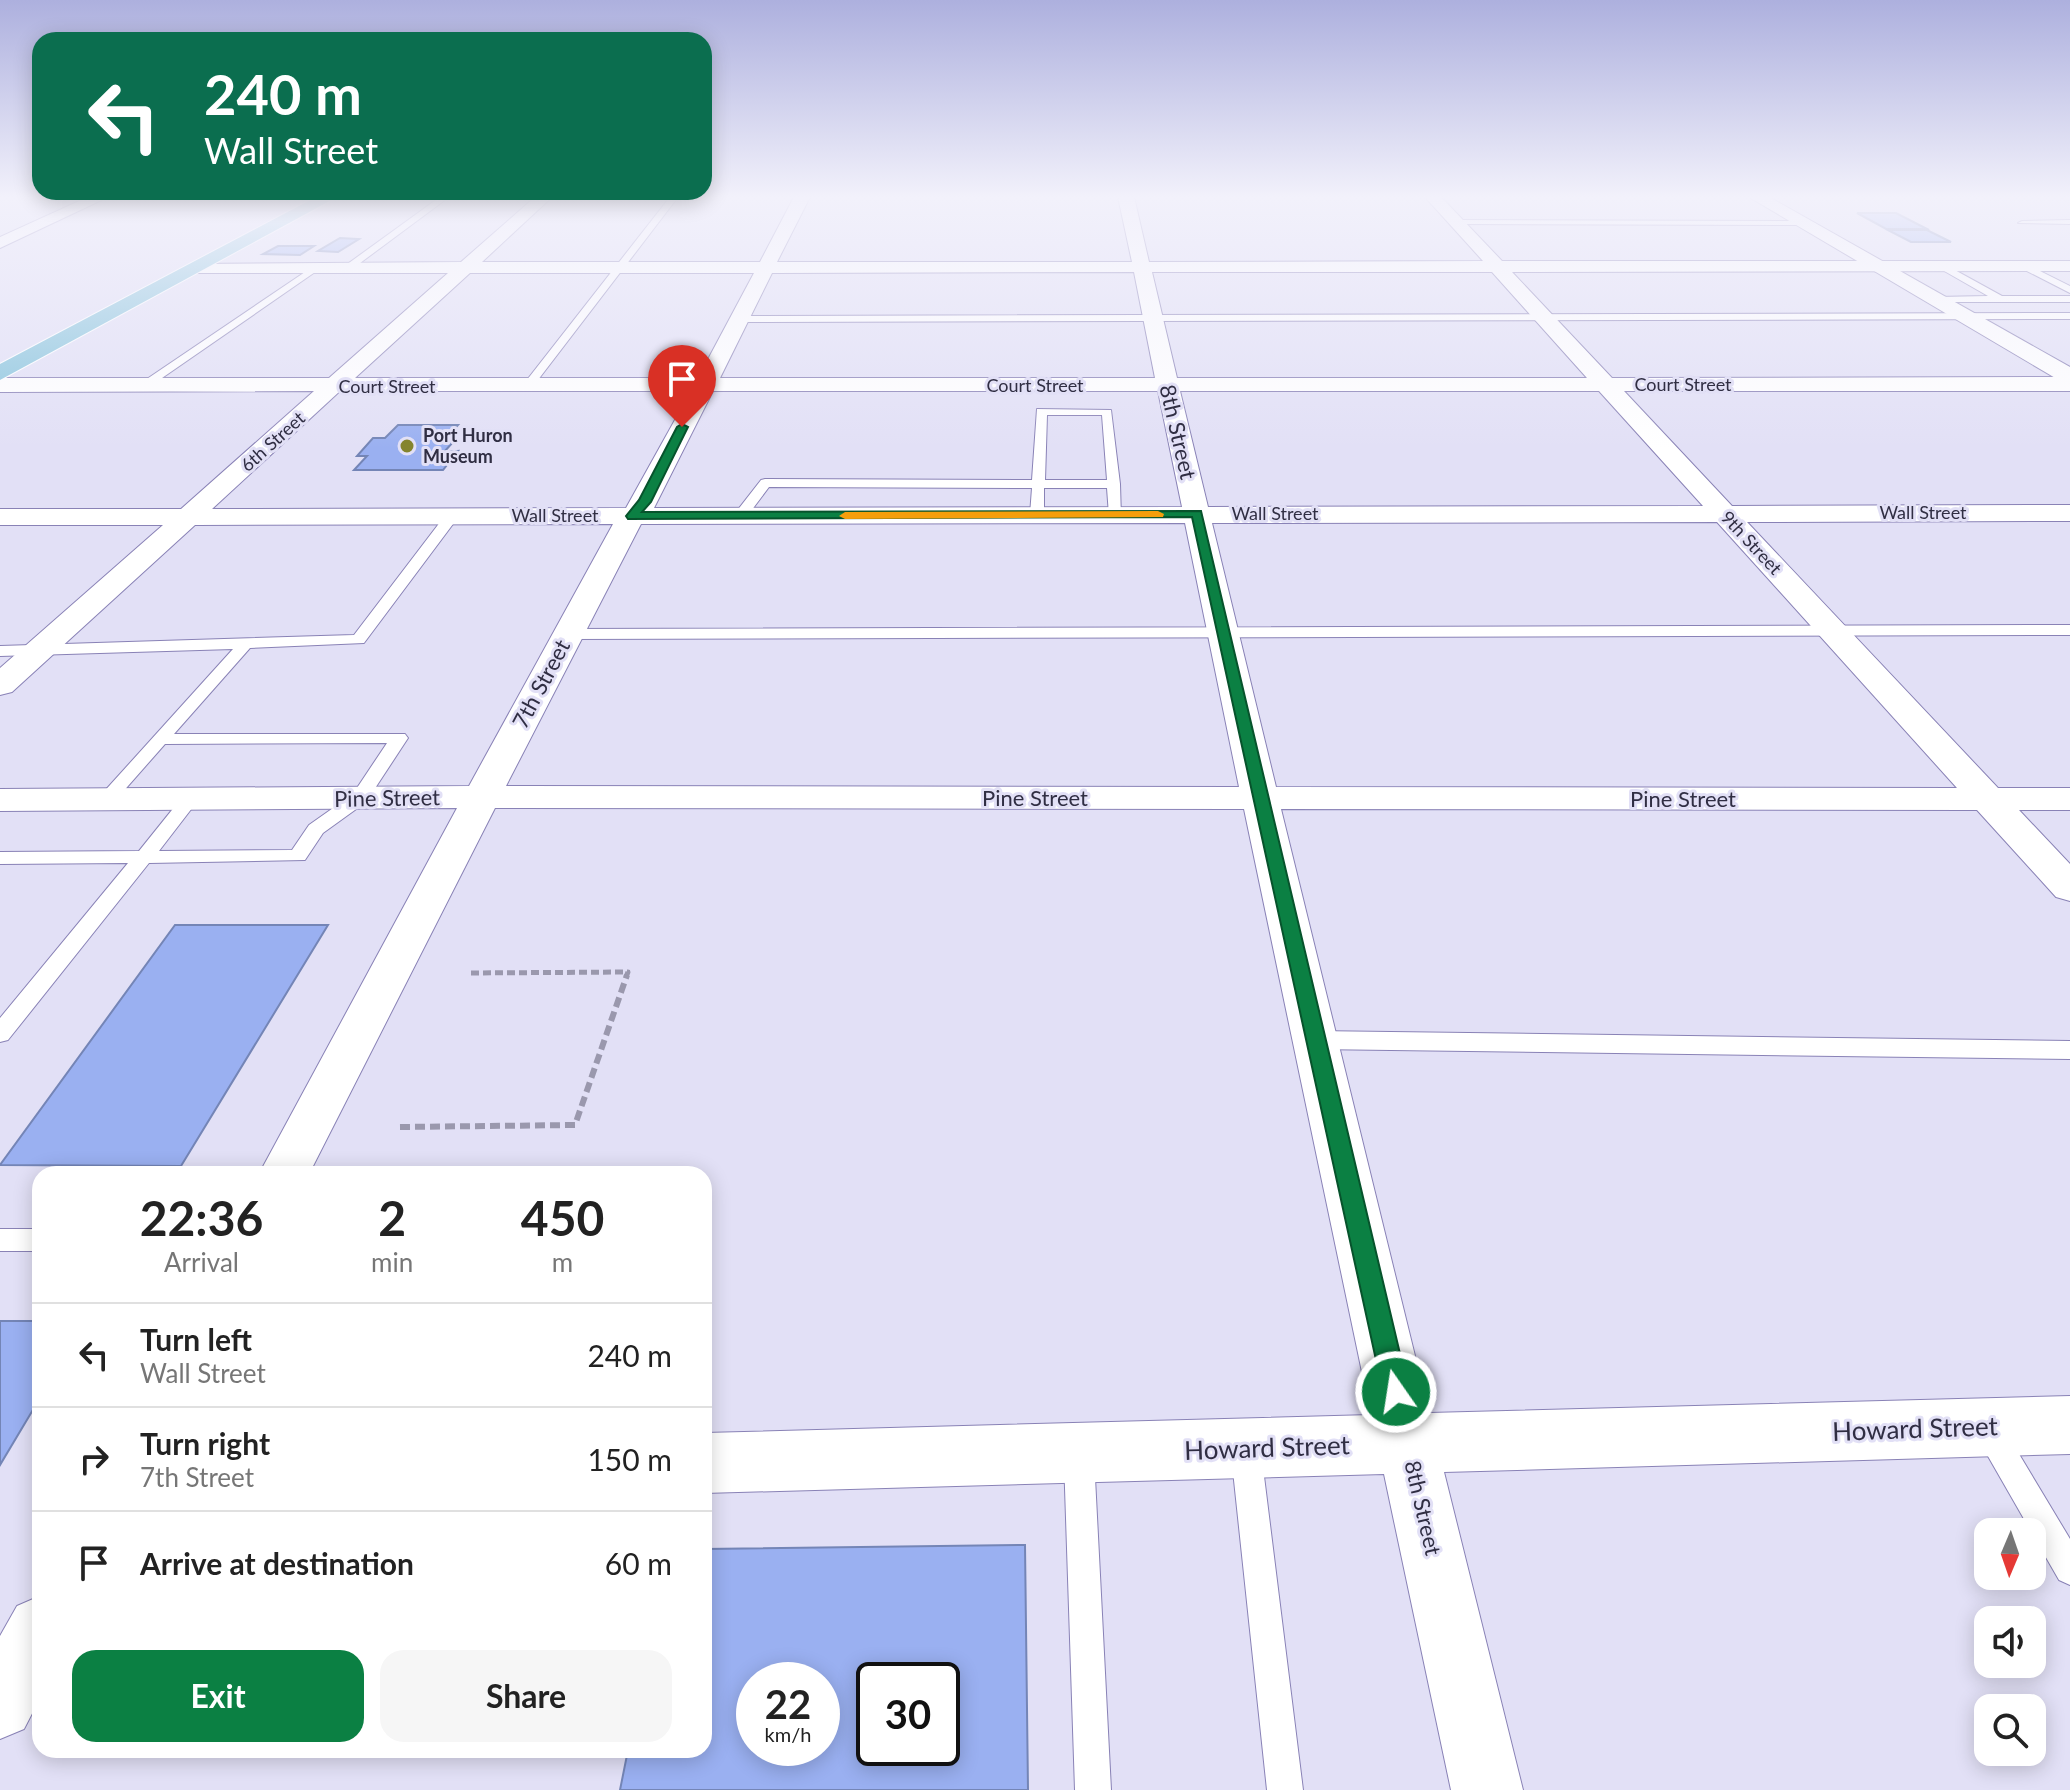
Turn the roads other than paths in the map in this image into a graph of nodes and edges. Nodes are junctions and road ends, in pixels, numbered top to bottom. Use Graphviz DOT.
graph roads {
  1 [pos="173,281"];
  2 [pos="299,281"];
  3 [pos="452,281"];
  4 [pos="608,281"];
  5 [pos="759,281"];
  6 [pos="1145,281"];
  7 [pos="1509,281"];
  8 [pos="1902,281"];
  9 [pos="1968,281"];
  10 [pos="2052,281"];
  11 [pos="2070,290"];
  12 [pos="2000,299"];
  13 [pos="2070,299"];
  14 [pos="1936,300"];
  15 [pos="2070,316"];
  16 [pos="1966,317"];
  17 [pos="1544,318"];
  18 [pos="738,319"];
  19 [pos="1153,319"];
  20 [pos="0,373"];
  21 [pos="2070,377"];
  22 [pos="2070,384"];
  23 [pos="0,385"];
  24 [pos="145,385"];
  25 [pos="1607,385"];
  26 [pos="1043,386"];
  27 [pos="1168,386"];
  28 [pos="334,387"];
  29 [pos="527,387"];
  30 [pos="703,387"];
  31 [pos="1041,411"];
  32 [pos="1038,483"];
  33 [pos="1114,484"];
  34 [pos="1724,513"];
  35 [pos="2070,513"];
  36 [pos="1197,514"];
  37 [pos="1037,515"];
  38 [pos="1116,515"];
  39 [pos="189,516"];
  40 [pos="452,516"];
  41 [pos="632,516"];
  42 [pos="740,516"];
  43 [pos="0,517"];
  44 [pos="2070,630"];
  45 [pos="1834,631"];
  46 [pos="568,634"];
  47 [pos="1224,634"];
  48 [pos="246,643"];
  49 [pos="0,651"];
  50 [pos="38,651"];
  51 [pos="0,685"];
  52 [pos="160,739"];
  53 [pos="482,797"];
  54 [pos="360,798"];
  55 [pos="1260,798"];
  56 [pos="107,799"];
  57 [pos="190,799"];
  58 [pos="1990,799"];
  59 [pos="2070,799"];
  60 [pos="0,800"];
  61 [pos="144,857"];
  62 [pos="0,858"];
  63 [pos="2070,888"];
  64 [pos="0,1034"];
  65 [pos="1314,1040"];
  66 [pos="2070,1050"];
  67 [pos="288,1166"];
  68 [pos="0,1240"];
  69 [pos="32,1240"];
  70 [pos="2070,1425"];
  71 [pos="1987,1427"];
  72 [pos="1409,1443"];
  73 [pos="1245,1449"];
  74 [pos="1079,1453"];
  75 [pos="712,1463"];
  76 [pos="2070,1569"];
  77 [pos="32,1644"];
  78 [pos="0,1705"];
  79 [pos="1093,1790"];
  80 [pos="1285,1790"];
  81 [pos="1487,1790"];
  1 -- 20 [label="main road"];
  2 -- 24 [label="lane"];
  3 -- 28 [label="street, 6th Street"];
  4 -- 29 [label="lane"];
  5 -- 18 [label="street, 7th Street"];
  6 -- 19 [label="street, 8th Street"];
  7 -- 17 [label="street, 9th Street"];
  8 -- 14 [label="street"];
  9 -- 12 [label="lane"];
  10 -- 11 [label="lane"];
  12 -- 13 [label="lane"];
  12 -- 14 [label="lane"];
  14 -- 16 [label="street"];
  15 -- 16 [label="lane"];
  16 -- 17 [label="lane"];
  16 -- 21 [label="street"];
  17 -- 19 [label="lane"];
  17 -- 25 [label="street, 9th Street"];
  18 -- 19 [label="lane"];
  18 -- 30 [label="street, 7th Street"];
  19 -- 27 [label="street, 8th Street"];
  22 -- 25 [label="street, Court Street"];
  23 -- 24 [label="street, Court Street"];
  24 -- 28 [label="street, Court Street"];
  25 -- 27 [label="street, Court Street"];
  25 -- 34 [label="street, 9th Street"];
  26 -- 27 [label="street, Court Street"];
  26 -- 30 [label="street, Court Street"];
  26 -- 31 [label="lane"];
  27 -- 36 [label="street, 8th Street"];
  28 -- 29 [label="street, Court Street"];
  28 -- 39 [label="street, 6th Street"];
  29 -- 30 [label="street, Court Street"];
  30 -- 41 [label="street, 7th Street"];
  31 -- 32 [label="lane"];
  31 -- 33 [label="lane"];
  32 -- 33 [label="lane"];
  32 -- 37 [label="lane"];
  32 -- 42 [label="lane"];
  33 -- 38 [label="lane"];
  34 -- 35 [label="street, Wall Street"];
  34 -- 36 [label="street, Wall Street"];
  34 -- 45 [label="street, 9th Street"];
  36 -- 38 [label="street, Wall Street"];
  36 -- 47 [label="street, 8th Street"];
  37 -- 38 [label="street, Wall Street"];
  37 -- 42 [label="street, Wall Street"];
  39 -- 40 [label="street, Wall Street"];
  39 -- 43 [label="street, Wall Street"];
  39 -- 50 [label="street, 6th Street"];
  40 -- 41 [label="street, Wall Street"];
  40 -- 48 [label="lane"];
  41 -- 42 [label="street, Wall Street"];
  41 -- 46 [label="street, 7th Street"];
  44 -- 45 [label="lane"];
  45 -- 47 [label="lane"];
  45 -- 58 [label="street, 9th Street"];
  46 -- 47 [label="lane"];
  46 -- 53 [label="street, 7th Street"];
  47 -- 55 [label="street, 8th Street"];
  48 -- 50 [label="lane"];
  48 -- 52 [label="lane"];
  49 -- 50 [label="lane"];
  50 -- 51 [label="street, 6th Street"];
  52 -- 54 [label="lane"];
  52 -- 56 [label="lane"];
  53 -- 54 [label="street, Pine Street"];
  53 -- 55 [label="street, Pine Street"];
  53 -- 67 [label="street, 7th Street"];
  54 -- 57 [label="street, Pine Street"];
  54 -- 61 [label="lane"];
  55 -- 58 [label="street, Pine Street"];
  55 -- 65 [label="street, 8th Street"];
  56 -- 57 [label="street, Pine Street"];
  56 -- 60 [label="street, Pine Street"];
  57 -- 61 [label="lane"];
  58 -- 59 [label="street, Pine Street"];
  58 -- 63 [label="street, 9th Street"];
  61 -- 62 [label="lane"];
  61 -- 64 [label="lane"];
  65 -- 66 [label="lane"];
  65 -- 72 [label="street, 8th Street"];
  68 -- 69 [label="lane"];
  70 -- 71 [label="street, Howard Street"];
  71 -- 72 [label="street, Howard Street"];
  71 -- 76 [label="lane"];
  72 -- 73 [label="street, Howard Street"];
  72 -- 81 [label="street, 8th Street"];
  73 -- 74 [label="street, Howard Street"];
  73 -- 80 [label="lane"];
  74 -- 75 [label="street, Howard Street"];
  74 -- 79 [label="lane"];
  77 -- 78 [label="street"];
}
